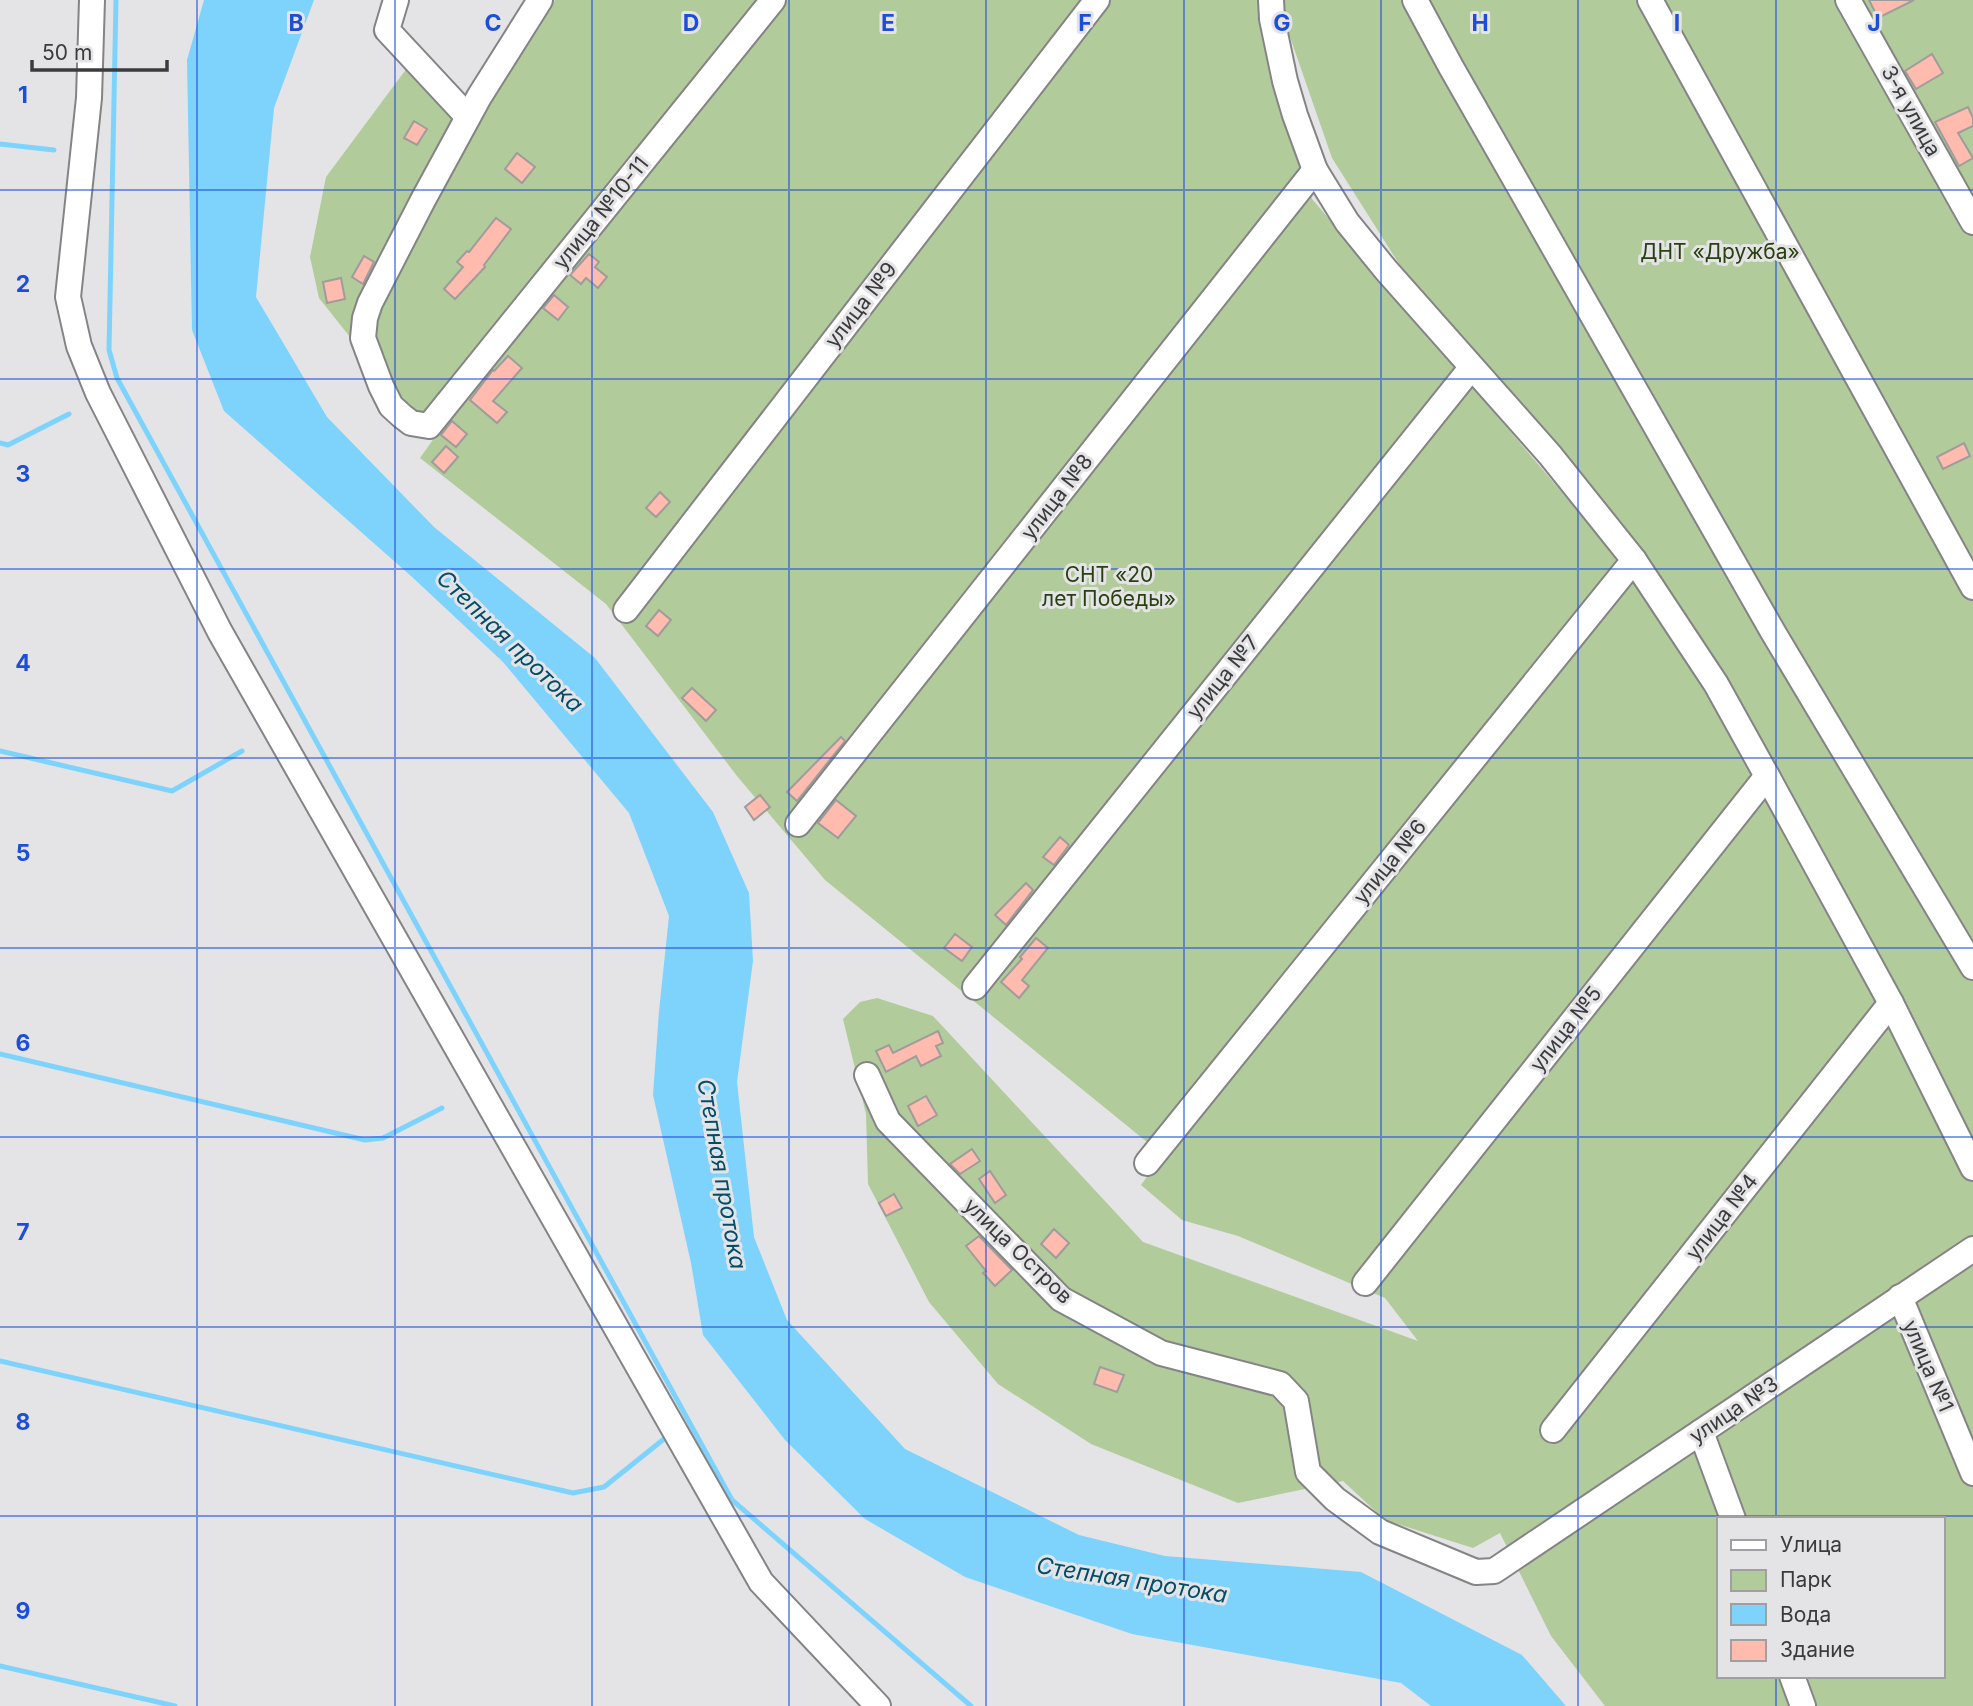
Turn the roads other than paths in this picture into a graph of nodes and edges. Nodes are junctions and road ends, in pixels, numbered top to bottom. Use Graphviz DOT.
graph roads {
  1 [pos="92,0"];
  2 [pos="396,0"];
  3 [pos="540,0"];
  4 [pos="773,0"];
  5 [pos="1097,0"];
  6 [pos="1271,0"];
  7 [pos="1415,0"];
  8 [pos="1650,0"];
  9 [pos="1848,0"];
  10 [pos="468,117"];
  11 [pos="1315,170"];
  12 [pos="1973,222"];
  13 [pos="1471,368"];
  14 [pos="1634,560"];
  15 [pos="1973,587"];
  16 [pos="626,610"];
  17 [pos="1767,776"];
  18 [pos="798,824"];
  19 [pos="1973,967"];
  20 [pos="975,987"];
  21 [pos="1891,1003"];
  22 [pos="867,1075"];
  23 [pos="1147,1163"];
  24 [pos="1973,1168"];
  25 [pos="1973,1249"];
  26 [pos="1365,1283"];
  27 [pos="1900,1297"];
  28 [pos="1553,1430"];
  29 [pos="1701,1432"];
  30 [pos="1973,1473"];
  31 [pos="1732,1517"];
  32 [pos="1494,1571"];
  33 [pos="1793,1678"];
  34 [pos="878,1706"];
  35 [pos="1803,1706"];
  1 -- 34 [label="street"];
  2 -- 10 [label="street"];
  3 -- 10 [label="street"];
  4 -- 10 [label="street, улица №10-11"];
  5 -- 16 [label="street, улица №9"];
  6 -- 11 [label="street"];
  7 -- 19 [label="street"];
  8 -- 15 [label="street"];
  9 -- 12 [label="street, 3-я улица"];
  11 -- 13 [label="street"];
  11 -- 18 [label="street, улица №8"];
  13 -- 14 [label="street"];
  13 -- 20 [label="street, улица №7"];
  14 -- 17 [label="street"];
  14 -- 23 [label="street, улица №6"];
  17 -- 21 [label="street"];
  17 -- 26 [label="street, улица №5"];
  21 -- 24 [label="street"];
  21 -- 28 [label="street, улица №4"];
  22 -- 32 [label="street, улица Остров"];
  25 -- 27 [label="street, улица №3"];
  27 -- 29 [label="street, улица №3"];
  27 -- 30 [label="street, улица №1"];
  29 -- 31 [label="street"];
  29 -- 32 [label="street, улица №3"];
  33 -- 35 [label="street"];
}
